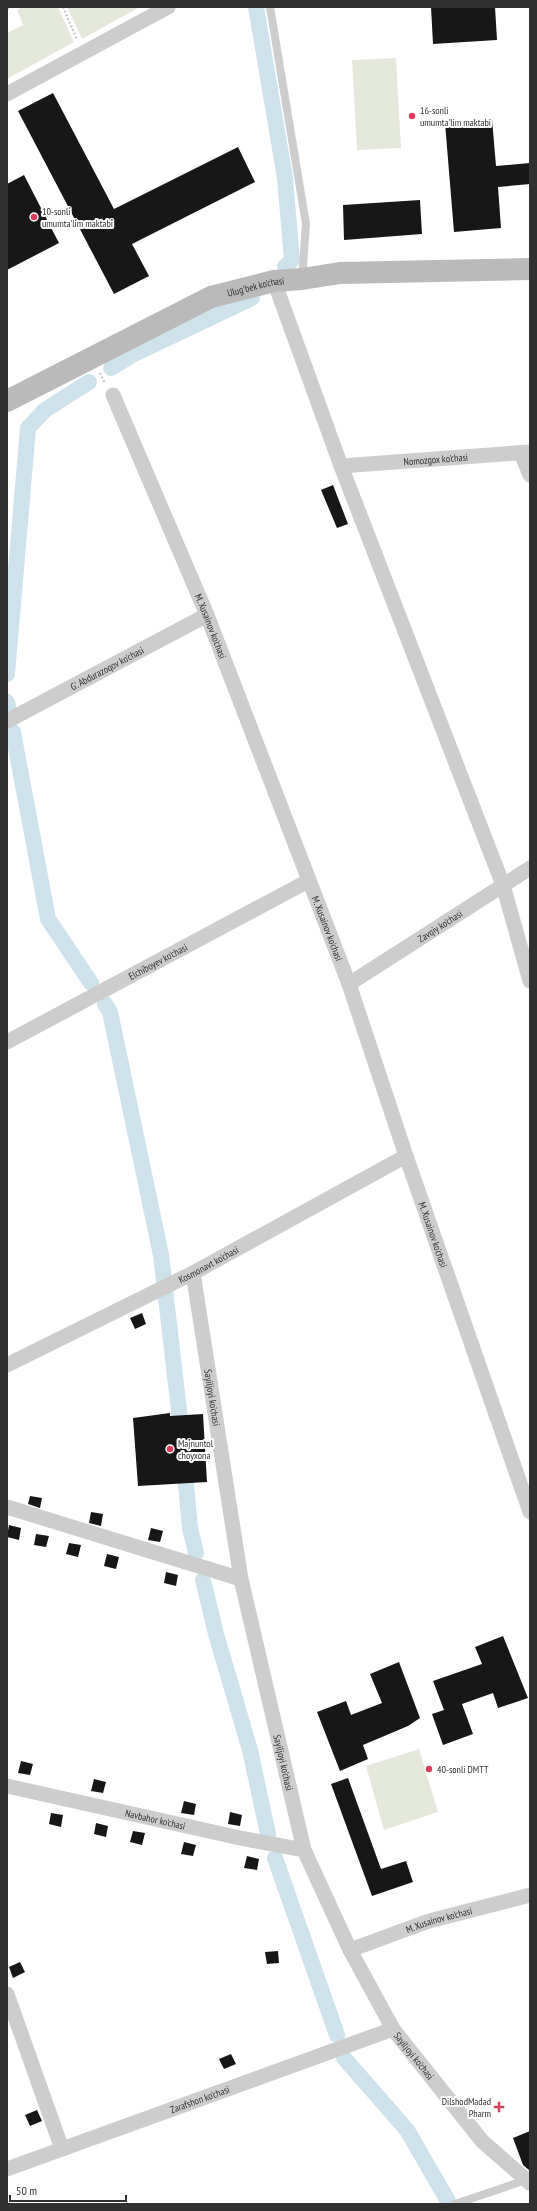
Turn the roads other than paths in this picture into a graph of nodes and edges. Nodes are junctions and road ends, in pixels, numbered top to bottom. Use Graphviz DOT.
graph roads {
  1 [pos="168,7"];
  2 [pos="270,7"];
  3 [pos="7,94"];
  4 [pos="530,269"];
  5 [pos="302,279"];
  6 [pos="274,281"];
  7 [pos="113,395"];
  8 [pos="7,401"];
  9 [pos="526,453"];
  10 [pos="341,466"];
  11 [pos="530,475"];
  12 [pos="207,615"];
  13 [pos="7,721"];
  14 [pos="530,868"];
  15 [pos="308,881"];
  16 [pos="503,885"];
  17 [pos="530,981"];
  18 [pos="349,984"];
  19 [pos="7,1042"];
  20 [pos="406,1156"];
  21 [pos="192,1274"];
  22 [pos="7,1365"];
  23 [pos="7,1507"];
  24 [pos="530,1512"];
  25 [pos="241,1579"];
  26 [pos="7,1786"];
  27 [pos="304,1850"];
  28 [pos="530,1895"];
  29 [pos="350,1950"];
  30 [pos="7,1994"];
  31 [pos="393,2029"];
  32 [pos="62,2149"];
  33 [pos="7,2169"];
  34 [pos="528,2182"];
  35 [pos="455,2204"];
  1 -- 3 [label="street"];
  2 -- 5 [label="lane"];
  4 -- 5 [label="main road, Ulug'bek ko'chasi"];
  5 -- 6 [label="main road, Ulug'bek ko'chasi"];
  6 -- 8 [label="main road, Ulug'bek ko'chasi"];
  6 -- 10 [label="street"];
  7 -- 12 [label="street, M. Xusainov ko'chasi"];
  9 -- 10 [label="street, Nomozgox ko'chasi"];
  9 -- 11 [label="street"];
  10 -- 16 [label="street"];
  12 -- 13 [label="street, G'. Abdurazoqov ko'chasi"];
  12 -- 15 [label="street, M. Xusainov ko'chasi"];
  14 -- 16 [label="street, Zavqiy ko'chasi"];
  15 -- 18 [label="street, M. Xusainov ko'chasi"];
  15 -- 19 [label="street, Elchiboyev ko'chasi"];
  16 -- 17 [label="street"];
  16 -- 18 [label="street, Zavqiy ko'chasi"];
  18 -- 20 [label="street, M. Xusainov ko'chasi"];
  20 -- 21 [label="street, Kosmonavt ko'chasi"];
  20 -- 24 [label="street, M. Xusainov ko'chasi"];
  21 -- 22 [label="street, Kosmonavt ko'chasi"];
  21 -- 25 [label="street, Sayiljoyi ko'chasi"];
  23 -- 25 [label="street"];
  25 -- 27 [label="street, Sayiljoyi ko'chasi"];
  26 -- 27 [label="street, Navbahor ko'chasi"];
  27 -- 29 [label="street, Sayiljoyi ko'chasi"];
  28 -- 29 [label="street, M. Xusainov ko'chasi"];
  29 -- 31 [label="street, Sayiljoyi ko'chasi"];
  30 -- 32 [label="street"];
  31 -- 32 [label="street, Zarafshon ko'chasi"];
  31 -- 34 [label="street, Sayiljoyi ko'chasi"];
  32 -- 33 [label="street, Zarafshon ko'chasi"];
  34 -- 35 [label="lane"];
}
